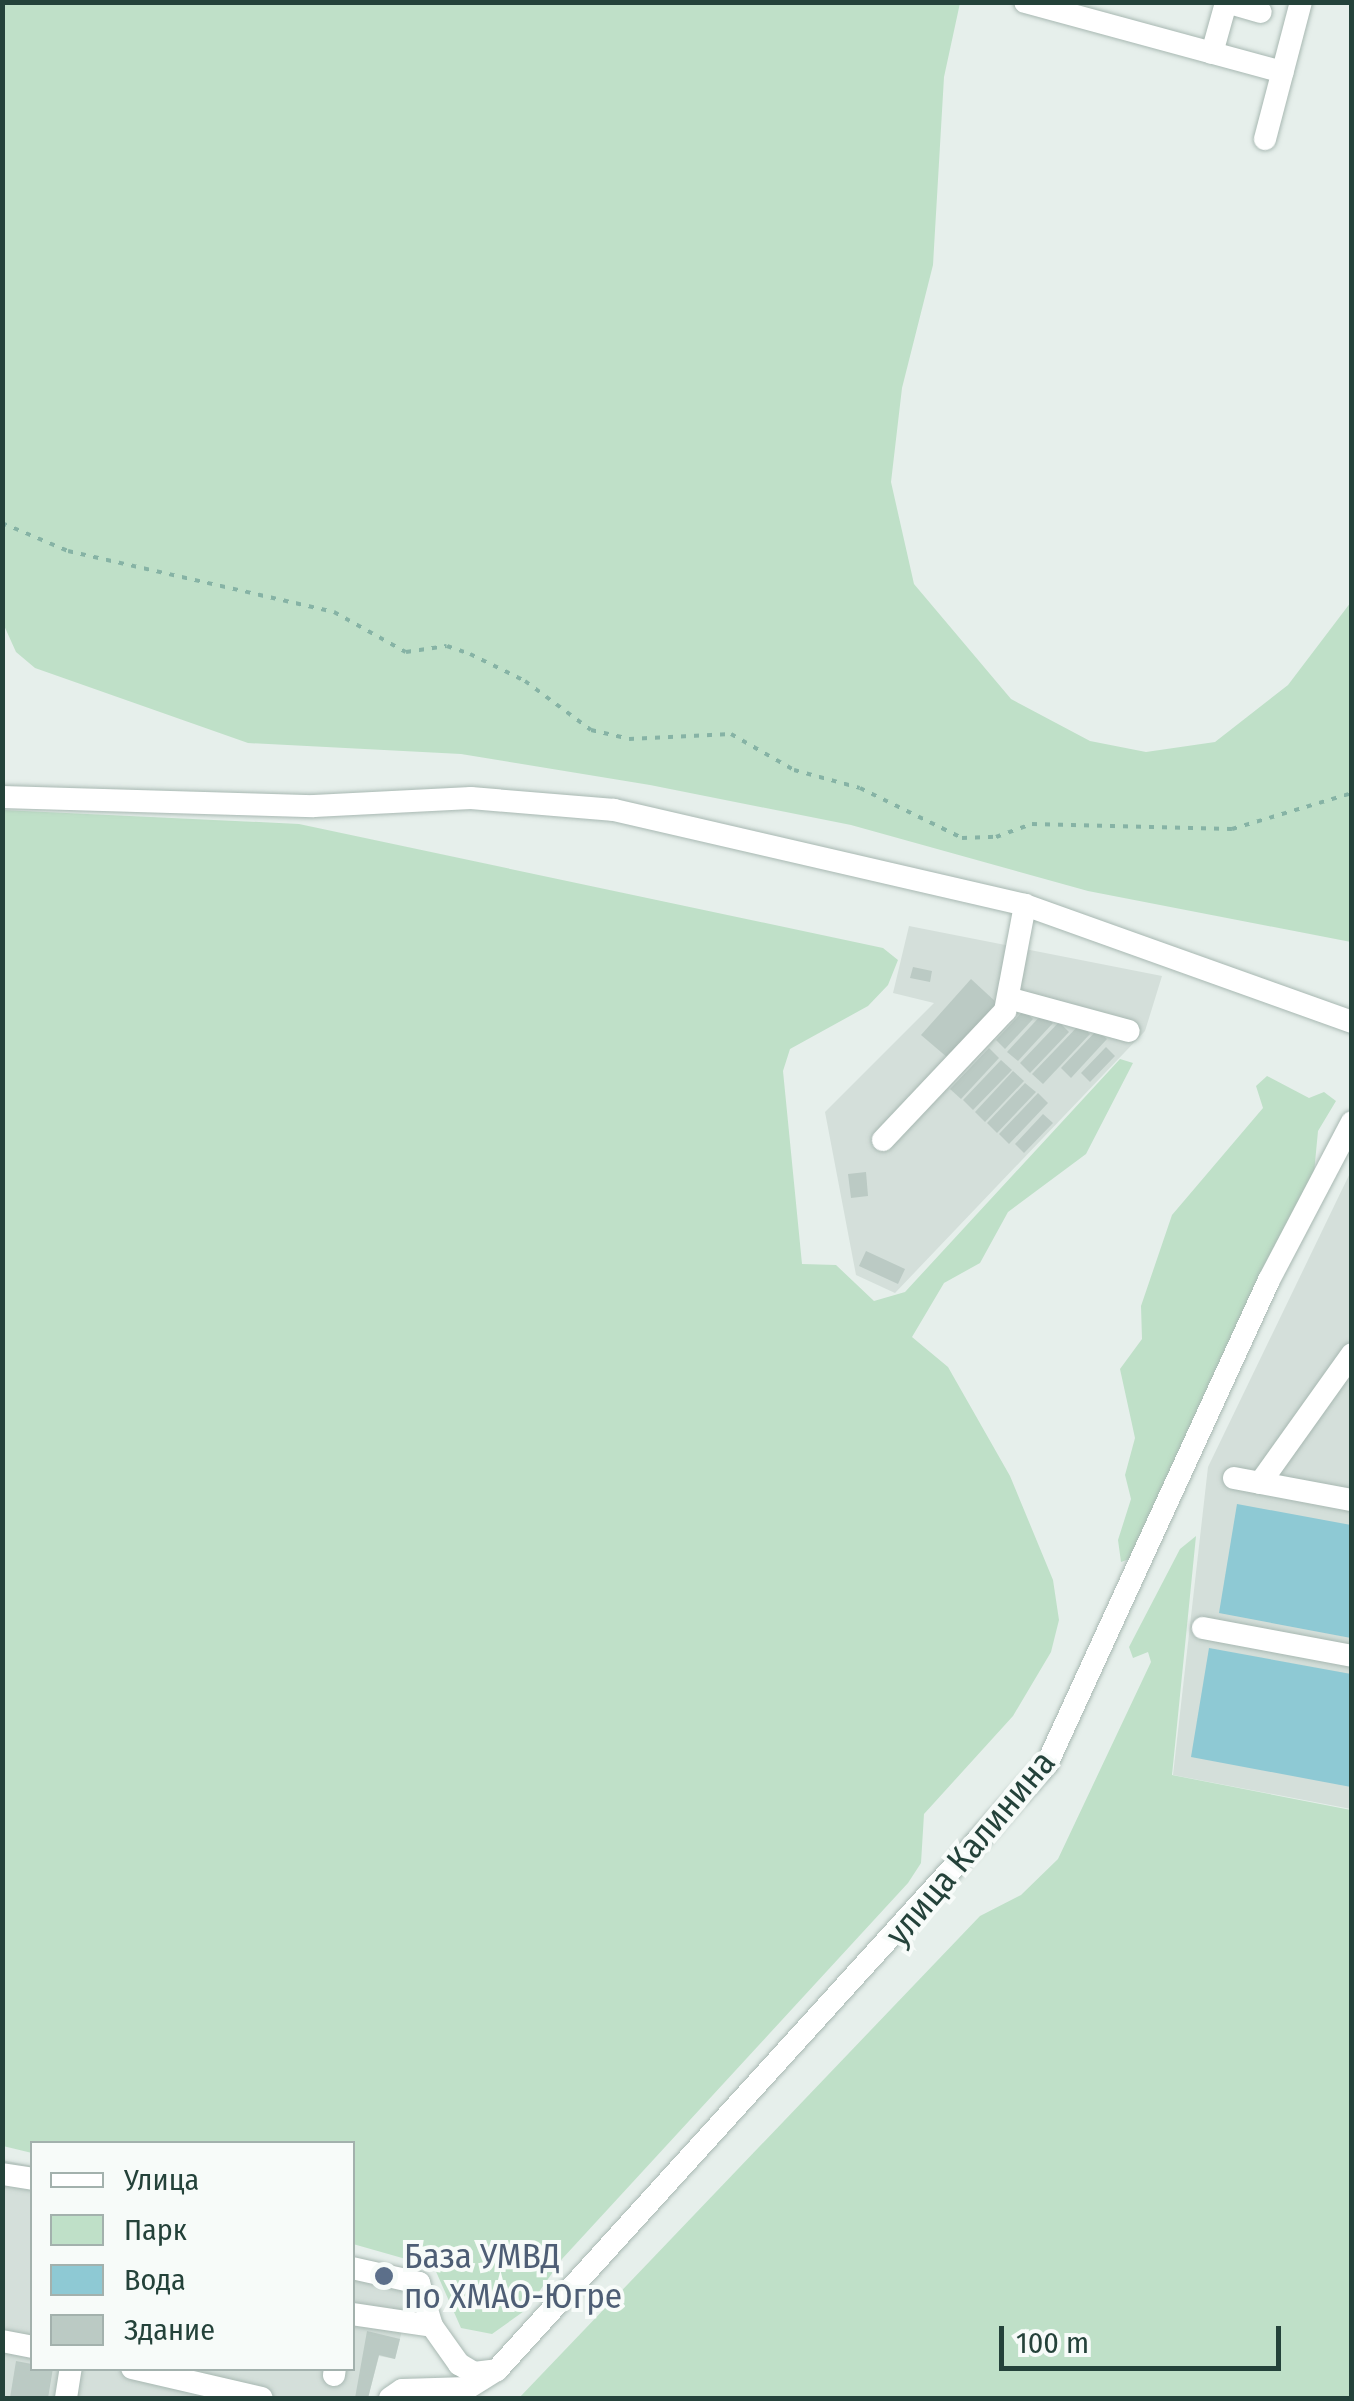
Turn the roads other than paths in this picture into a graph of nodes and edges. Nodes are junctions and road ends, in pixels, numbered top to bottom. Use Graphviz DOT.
graph roads {
  1 [pos="1025,2"];
  2 [pos="1226,2"];
  3 [pos="1300,2"];
  4 [pos="1261,12"];
  5 [pos="1212,53"];
  6 [pos="1283,72"];
  7 [pos="1265,139"];
  8 [pos="2,797"];
  9 [pos="1025,906"];
  10 [pos="1008,998"];
  11 [pos="1352,1022"];
  12 [pos="1129,1031"];
  13 [pos="1352,1122"];
  14 [pos="883,1140"];
  15 [pos="1352,1354"];
  16 [pos="1234,1478"];
  17 [pos="1260,1482"];
  18 [pos="1352,1500"];
  19 [pos="1203,1628"];
  20 [pos="1352,1656"];
  21 [pos="2,2174"];
  22 [pos="30,2179"];
  23 [pos="355,2269"];
  24 [pos="355,2314"];
  25 [pos="432,2326"];
  26 [pos="2,2341"];
  27 [pos="30,2347"];
  28 [pos="497,2370"];
  29 [pos="70,2371"];
  30 [pos="142,2371"];
  31 [pos="212,2392"];
  32 [pos="66,2398"];
  33 [pos="262,2398"];
  34 [pos="390,2398"];
  1 -- 5 [label="street"];
  2 -- 4 [label="street"];
  2 -- 5 [label="street"];
  3 -- 6 [label="street"];
  5 -- 6 [label="street"];
  6 -- 7 [label="street"];
  8 -- 9 [label="street"];
  9 -- 10 [label="street"];
  9 -- 11 [label="street"];
  10 -- 12 [label="street"];
  10 -- 14 [label="street"];
  13 -- 28 [label="street, улица Калинина"];
  15 -- 17 [label="street"];
  16 -- 17 [label="street"];
  17 -- 18 [label="street"];
  19 -- 20 [label="street"];
  21 -- 22 [label="street"];
  23 -- 25 [label="street"];
  24 -- 25 [label="street"];
  25 -- 28 [label="street"];
  26 -- 27 [label="street"];
  28 -- 34 [label="street"];
  29 -- 32 [label="street"];
  30 -- 31 [label="street"];
  31 -- 33 [label="street"];
}
